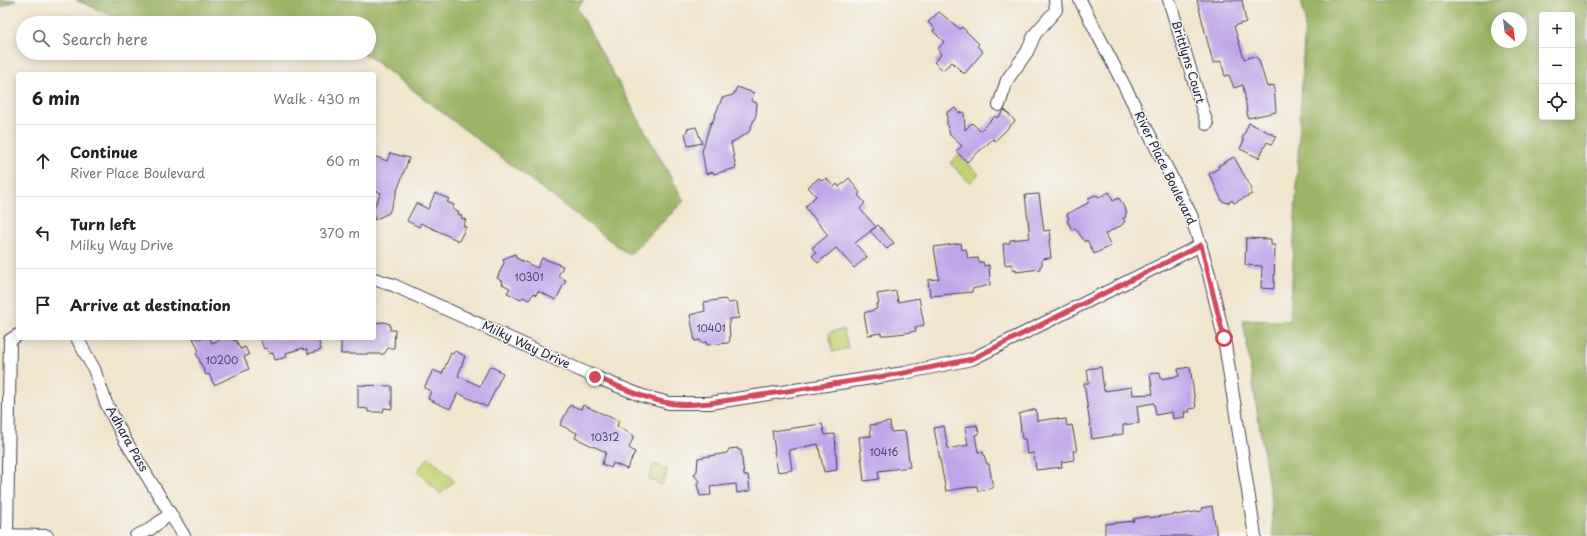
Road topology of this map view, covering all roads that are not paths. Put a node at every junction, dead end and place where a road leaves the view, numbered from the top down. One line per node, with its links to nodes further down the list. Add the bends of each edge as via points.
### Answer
1 (1055, 0): 4 (street, via 1056,10 1035,34 1027,52 1007,80)
2 (1080, 0): 6 (street, River Place Boulevard, via 1191,215)
3 (1169, 0): 5 (street, Brittlyns Court)
4 (999, 105)
5 (1207, 124)
6 (1201, 245): 7 (street, Milky Way Drive, via 972,359 904,373 710,403 669,403 643,396); 15 (street, River Place Boulevard, via 1224,338)
7 (376, 280)
8 (9, 337): 11 (street)
9 (78, 340): 10 (street, Adhara Pass, via 94,369 106,403 125,440)
10 (170, 514): 13 (street, via 149,530); 14 (street, Adhara Pass)
11 (3, 535): 12 (street)
12 (47, 536)
13 (136, 536)
14 (184, 536)
15 (1255, 536)

